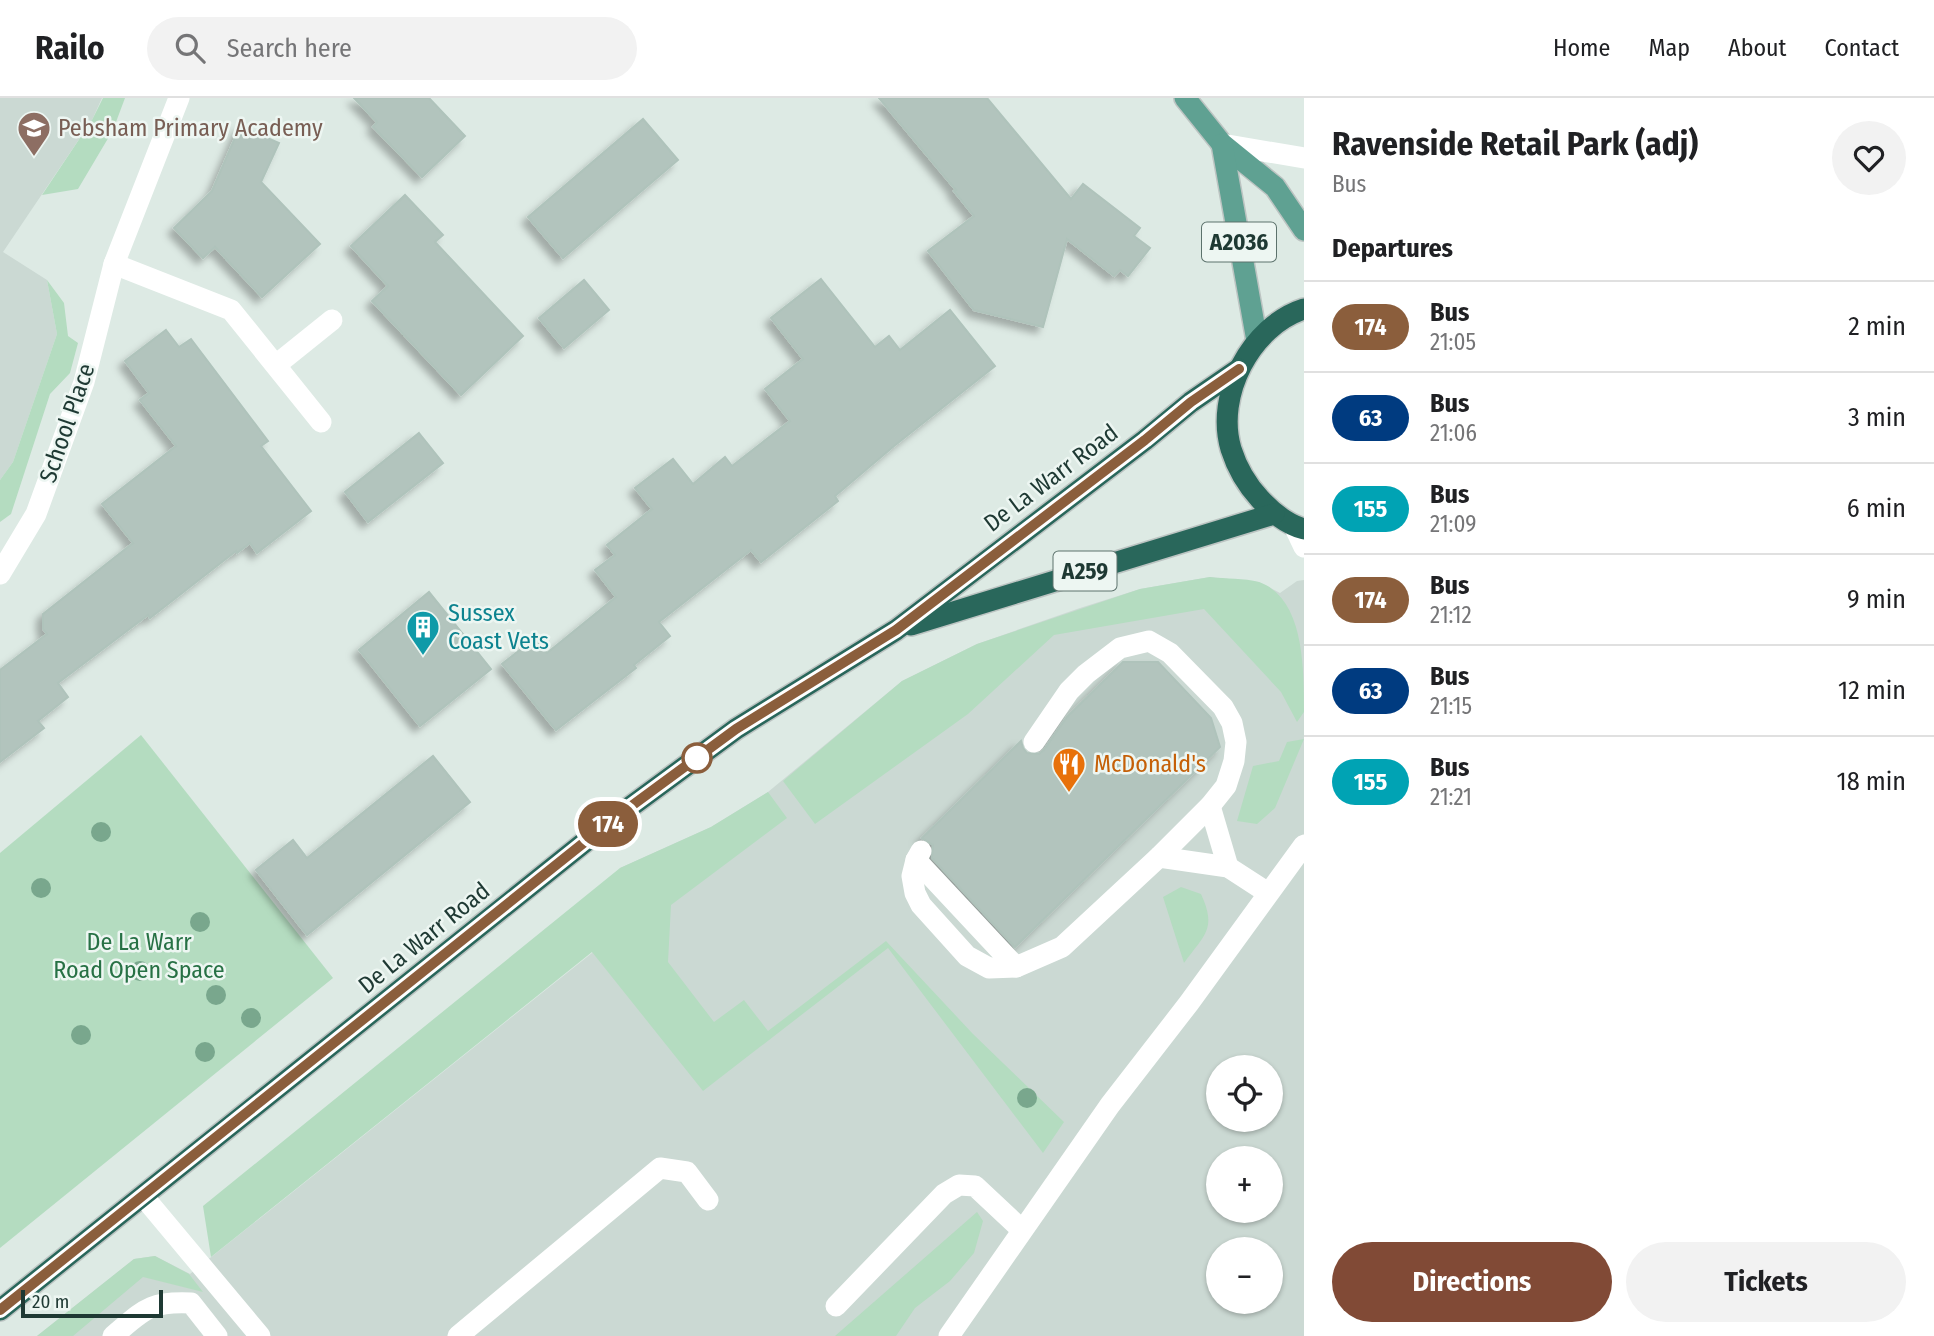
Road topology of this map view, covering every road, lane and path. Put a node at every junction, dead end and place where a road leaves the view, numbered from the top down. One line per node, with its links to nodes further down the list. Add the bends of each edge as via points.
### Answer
1 (179, 98): 6 (street, School Place)
2 (1185, 98): 3 (main road, A2036)
3 (1222, 144): 4 (street); 5 (main road, A2036, via 1275,187); 9 (main road, A2036)
4 (1304, 158)
5 (1304, 230)
6 (114, 264): 10 (street, via 231,310); 16 (street, School Place, via 84,382 36,514)
7 (1304, 309): 9 (highway, via 1276,323)
8 (332, 320): 10 (street)
9 (1257, 341): 11 (highway)
10 (276, 365): 12 (street)
11 (1239, 369): 13 (highway, via 1228,408 1230,447 1247,485); 17 (highway, De La Warr Road / A259)
12 (321, 422)
13 (1274, 514): 14 (highway); 17 (highway, De La Warr Road / A259)
14 (1299, 528): 15 (street)
15 (1304, 547)
16 (0, 574)
17 (896, 630): 25 (highway, De La Warr Road / A259, via 736,729 611,821)
18 (1034, 742): 19 (street, via 1086,674 1120,648 1149,641 1170,653 1223,707 1232,723 1234,761 1226,786)
19 (1210, 806): 22 (street); 23 (street)
20 (1304, 845): 24 (street)
21 (918, 855): 22 (street, via 912,876 921,905 967,956 989,968 1016,967 1062,947)
22 (1159, 858): 23 (street)
23 (1228, 867): 24 (street)
24 (1268, 893): 27 (street)
25 (143, 1196): 29 (highway, De La Warr Road / A259); 32 (street)
26 (708, 1200): 33 (street, via 687,1172 660,1168)
27 (1022, 1230): 28 (street, via 975,1186 959,1185 944,1194); 34 (street)
28 (836, 1306)
29 (0, 1310)
30 (113, 1336): 31 (street, via 144,1311 164,1302 191,1303)
31 (217, 1336)
32 (260, 1336)
33 (458, 1336)
34 (949, 1336)

